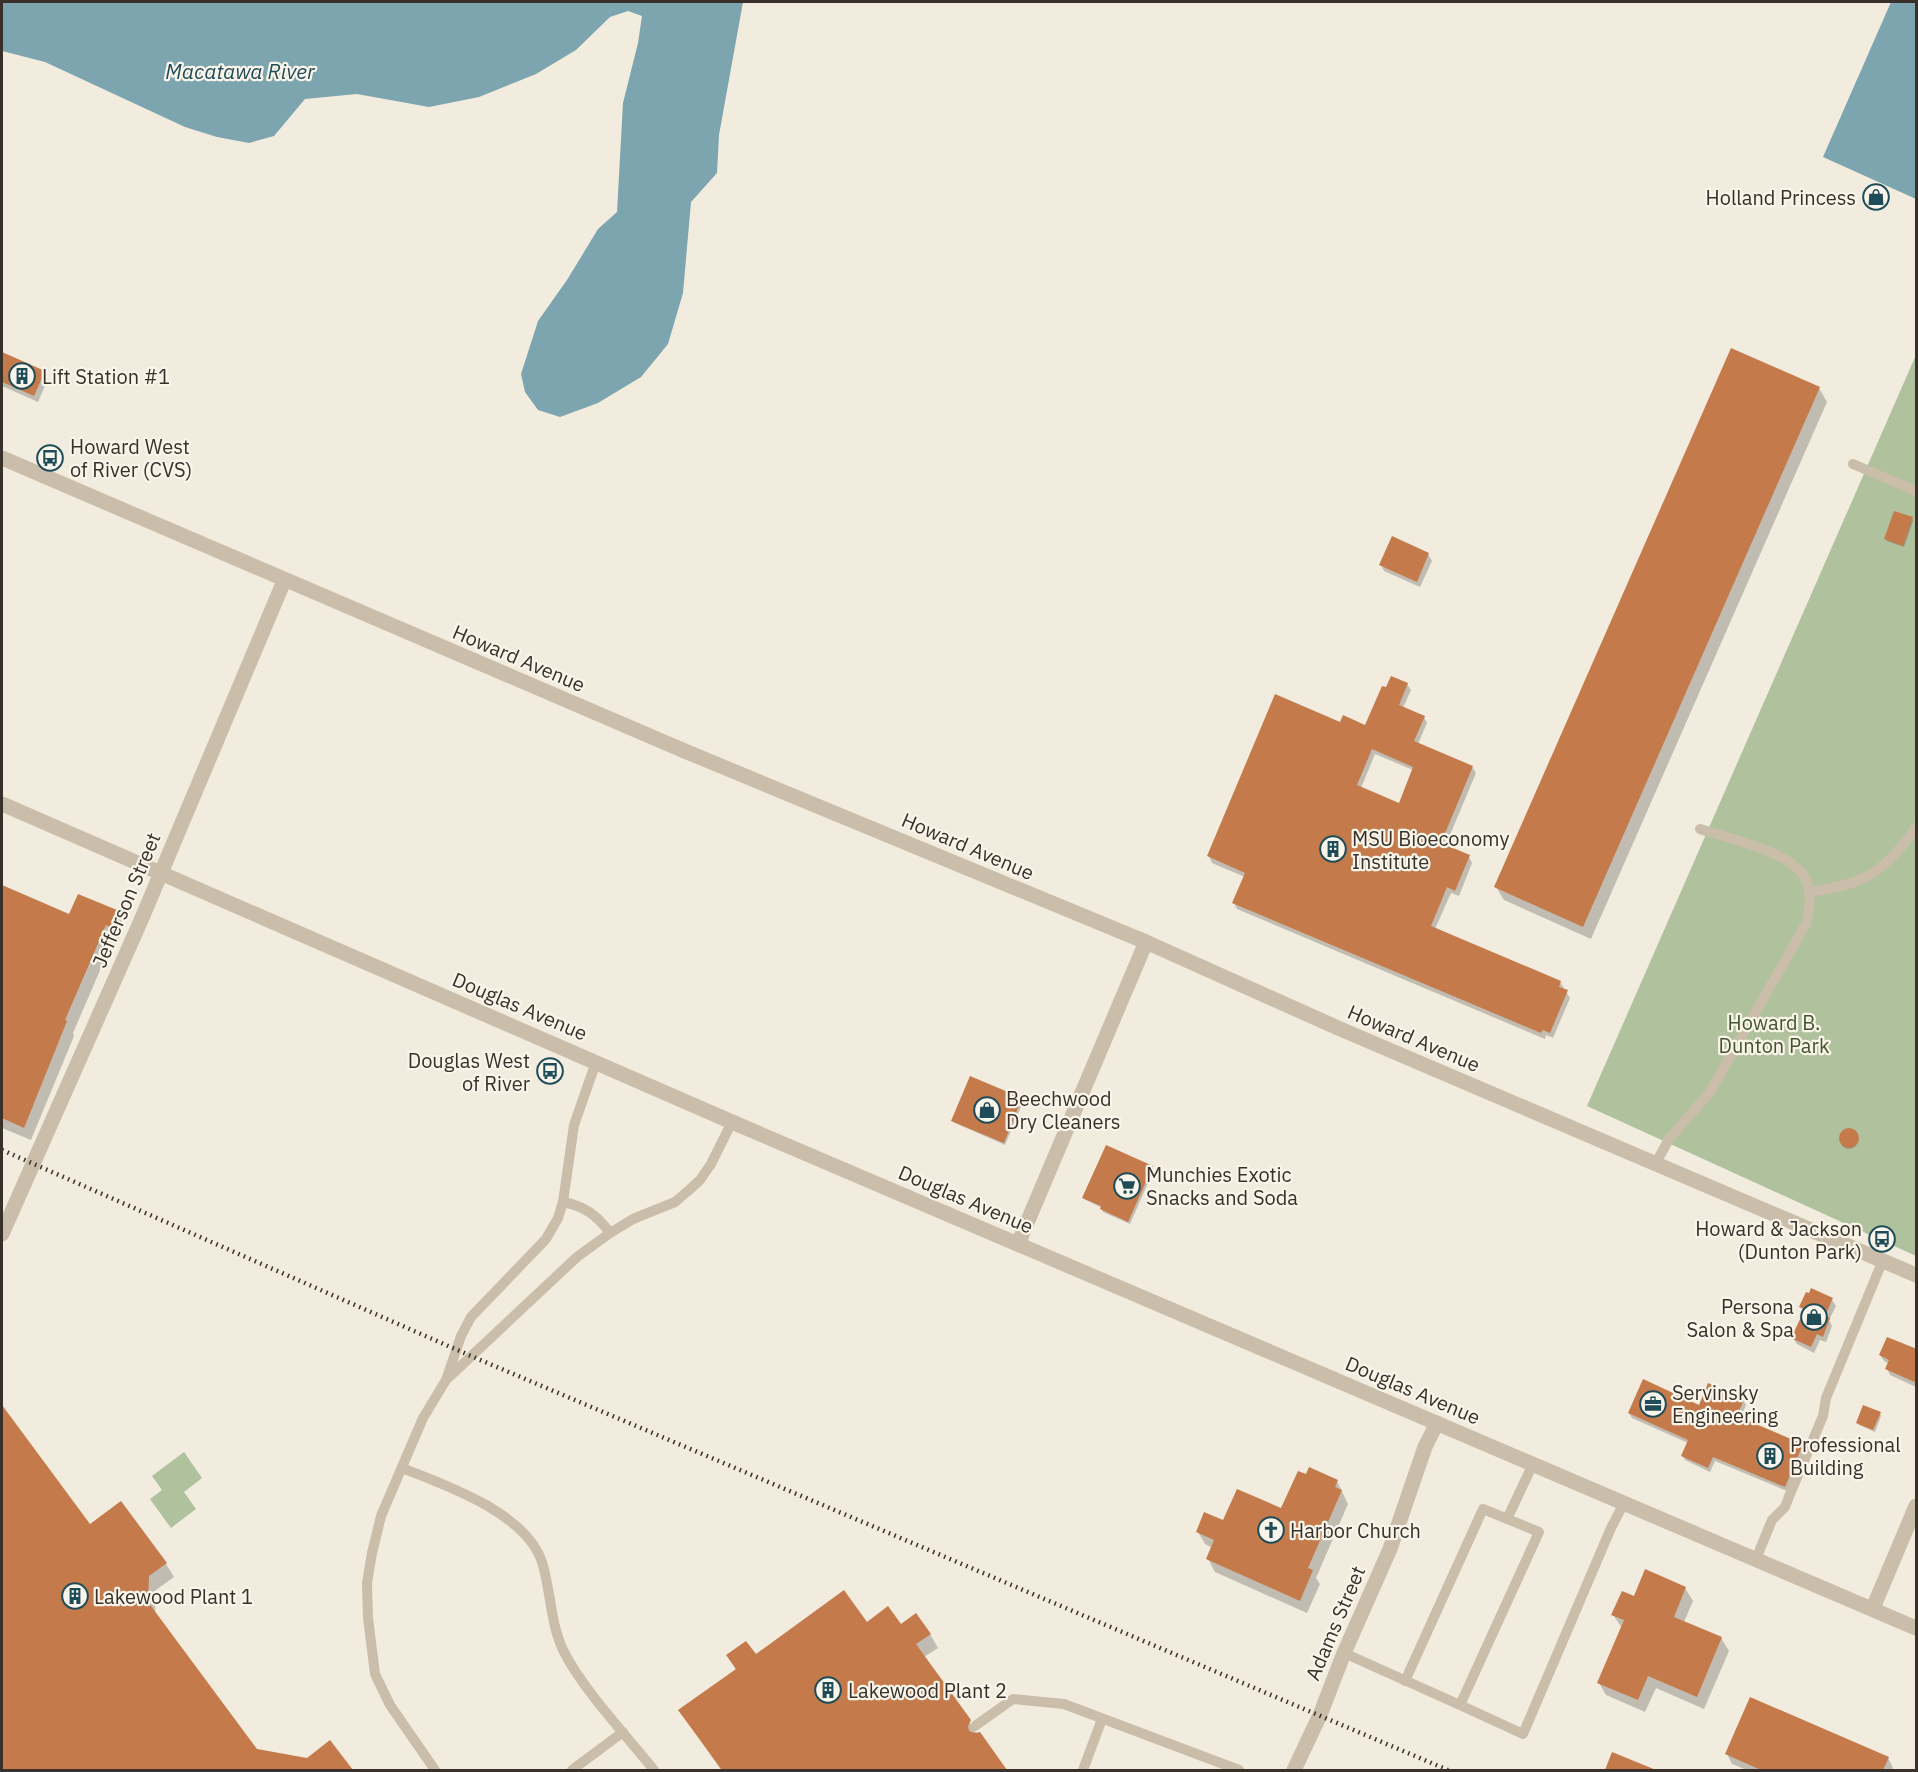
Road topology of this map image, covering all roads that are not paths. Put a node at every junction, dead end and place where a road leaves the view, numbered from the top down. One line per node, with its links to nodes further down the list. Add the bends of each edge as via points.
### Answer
1 (2, 458): 4 (street, Howard Avenue)
2 (1852, 464): 3 (lane)
3 (1917, 491)
4 (284, 581): 8 (street, Jefferson Street); 10 (street, Howard Avenue)
5 (2, 804): 8 (street, Douglas Avenue)
6 (1917, 827): 9 (lane, via 1874,872 1857,881)
7 (1700, 829): 9 (lane, via 1787,861 1807,880)
8 (160, 873): 11 (street, Douglas Avenue); 16 (street, Jefferson Street)
9 (1810, 892): 13 (lane, via 1806,924 1710,1092 1669,1139)
10 (1146, 942): 13 (street, Howard Avenue); 17 (street)
11 (596, 1062): 12 (street, Douglas Avenue); 14 (lane, via 574,1125)
12 (732, 1122): 15 (lane, via 711,1164 688,1191 675,1202); 17 (street, Douglas Avenue)
13 (1656, 1164): 18 (street, Howard Avenue)
14 (563, 1202): 15 (lane, via 587,1210); 20 (lane, via 546,1239 471,1317)
15 (610, 1233): 20 (lane, via 577,1257)
16 (2, 1234)
17 (1018, 1244): 21 (street, Douglas Avenue)
18 (1883, 1260): 19 (street, Howard Avenue); 27 (lane, via 1785,1507 1772,1520)
19 (1917, 1275)
20 (446, 1380): 23 (lane, via 423,1418)
21 (1437, 1423): 22 (street, Douglas Avenue); 30 (street, Adams Street, via 1390,1549)
22 (1533, 1464): 24 (street, Douglas Avenue); 26 (lane)
23 (402, 1468): 35 (lane, via 484,1505 519,1527 541,1560 557,1638 578,1674); 36 (lane, via 381,1516 367,1583 371,1658 390,1705)
24 (1624, 1503): 27 (street, Douglas Avenue); 32 (lane, via 1523,1734)
25 (1917, 1506): 28 (street)
26 (1507, 1519): 31 (lane, via 1482,1509); 32 (lane, via 1539,1532)
27 (1756, 1559): 28 (street, Douglas Avenue)
28 (1873, 1608): 29 (street, Douglas Avenue)
29 (1917, 1628)
30 (1344, 1653): 31 (lane); 41 (street, Adams Street)
31 (1405, 1681): 32 (lane)
32 (1460, 1705)
33 (1102, 1719): 34 (lane, via 1064,1704 1013,1699); 39 (lane); 40 (lane)
34 (975, 1726)
35 (623, 1732): 37 (lane); 38 (lane)
36 (435, 1770)
37 (572, 1770)
38 (654, 1770)
39 (1083, 1770)
40 (1239, 1770)
41 (1294, 1770)

